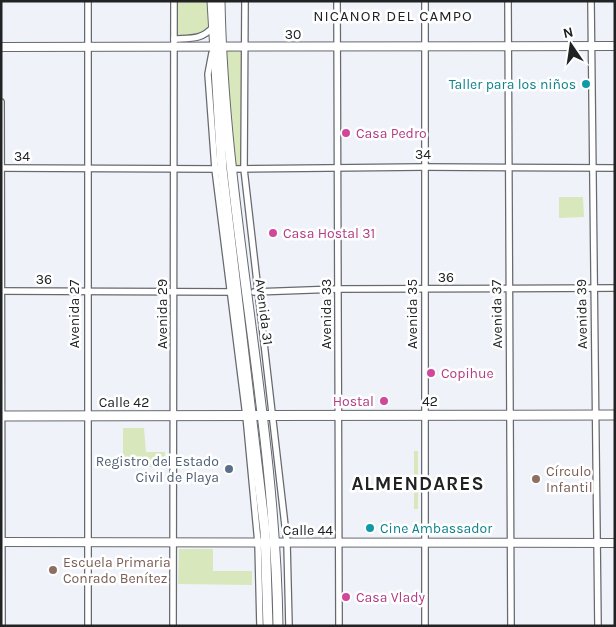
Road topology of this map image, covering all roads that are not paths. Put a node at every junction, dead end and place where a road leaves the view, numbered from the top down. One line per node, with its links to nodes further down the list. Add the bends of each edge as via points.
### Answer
1 (88, 1): 19 (street, Avenida 27)
2 (174, 1): 11 (street, Avenida 29)
3 (212, 1): 10 (main road, Avenida 31)
4 (220, 1): 12 (main road, Avenida 31)
5 (245, 1): 20 (street, Avenida 31)
6 (338, 1): 13 (street, Avenida 33)
7 (425, 1): 14 (street, Avenida 35)
8 (508, 1): 15 (street, Avenida 37)
9 (591, 1): 16 (street, Avenida 39)
10 (213, 26): 11 (street, via 206,35); 12 (main road, Avenida 31)
11 (174, 43): 12 (street, 30); 19 (street, 30); 30 (street, Avenida 29)
12 (217, 46): 20 (street, 30); 31 (main road, Avenida 31); 32 (main road, Avenida 31)
13 (337, 46): 14 (street, 30); 20 (street, 30); 27 (street, Avenida 33)
14 (425, 46): 15 (street, 30); 22 (street, Avenida 35)
15 (508, 46): 16 (street, 30); 23 (street, Avenida 37)
16 (592, 46): 17 (street, 30); 28 (street, Avenida 39)
17 (615, 46)
18 (1, 47): 19 (street, 30)
19 (88, 47): 25 (street, Avenida 27)
20 (246, 47): 26 (street, Avenida 31)
21 (1, 102): 24 (street)
22 (424, 167): 23 (street, 34); 27 (street, 34); 36 (street, Avenida 35)
23 (509, 167): 28 (street, 34); 37 (street, Avenida 37)
24 (2, 168): 25 (street, 34); 38 (street)
25 (87, 168): 30 (street, 34); 39 (street, Avenida 27)
26 (244, 168): 27 (street, 34); 32 (street, 34); 42 (street, Avenida 31)
27 (337, 168): 35 (street, Avenida 33)
28 (592, 168): 29 (street, 34); 33 (street, Avenida 39)
29 (615, 168)
30 (173, 169): 31 (street, 34); 40 (street, Avenida 29)
31 (219, 169): 41 (main road, Avenida 31)
32 (232, 169): 42 (main road, Avenida 31)
33 (594, 288): 34 (street, 36); 37 (street, 36); 45 (street, Avenida 39)
34 (615, 288)
35 (338, 289): 36 (street, 36); 42 (street, 36); 52 (street, Avenida 33)
36 (424, 289): 37 (street, 36); 43 (street, Avenida 35)
37 (510, 289): 44 (street, Avenida 37)
38 (1, 291): 39 (street, 36); 47 (street)
39 (86, 292): 40 (street, 36); 48 (street, Avenida 27)
40 (174, 292): 41 (street, 36); 49 (street, Avenida 29)
41 (234, 292): 50 (main road, Avenida 31)
42 (252, 292): 51 (main road, Avenida 31)
43 (424, 415): 44 (main road, 42); 52 (main road, 42); 60 (street, Avenida 35)
44 (511, 415): 45 (main road, 42); 61 (street, Avenida 37)
45 (597, 415): 46 (main road, 42); 62 (street, Avenida 39)
46 (615, 415)
47 (2, 416): 48 (main road, Calle 42); 54 (street)
48 (88, 416): 49 (main road, Calle 42); 53 (street, Avenida 27)
49 (175, 416): 50 (main road, Calle 42); 55 (street, Avenida 29)
50 (249, 416): 51 (main road, 42); 56 (main road, Avenida 31)
51 (268, 416): 52 (main road, 42); 57 (main road, Avenida 31); 58 (street, Avenida 31)
52 (339, 416): 59 (street, Avenida 33)
53 (87, 541): 54 (street, Calle 44); 55 (street, Calle 44); 65 (street, Avenida 27)
54 (2, 542): 64 (street)
55 (174, 542): 56 (street, Calle 44); 66 (street, Avenida 29)
56 (262, 543): 57 (street, Calle 44); 67 (street, Avenida 31); 68 (main road, Avenida 31)
57 (276, 543): 58 (street, Calle 44); 69 (main road, Avenida 31)
58 (287, 543): 59 (street, Calle 44); 70 (street, Avenida 31)
59 (340, 543): 60 (street, Calle 44); 71 (street, Avenida 33)
60 (426, 543): 61 (street, Calle 44); 72 (street, Avenida 35)
61 (510, 543): 62 (street, Calle 44); 73 (street, Avenida 37)
62 (596, 544): 63 (street, Calle 44); 74 (street, Avenida 39)
63 (615, 544)
64 (2, 626)
65 (88, 626)
66 (173, 626)
67 (260, 626)
68 (268, 626)
69 (278, 626)
70 (289, 626)
71 (340, 626)
72 (426, 626)
73 (511, 626)
74 (598, 626)

